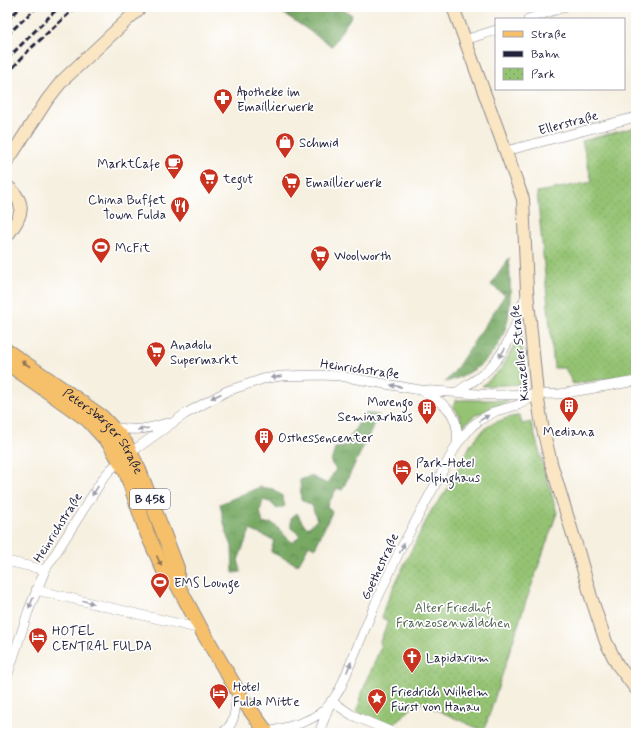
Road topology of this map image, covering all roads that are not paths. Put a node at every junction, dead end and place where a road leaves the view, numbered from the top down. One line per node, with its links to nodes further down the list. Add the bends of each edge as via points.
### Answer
1 (141, 7): 9 (main road, via 62,81)
2 (453, 7): 6 (main road, Künzeller Straße)
3 (564, 7): 4 (street)
4 (531, 18)
5 (495, 30): 6 (street)
6 (465, 40): 8 (main road, Künzeller Straße)
7 (636, 118): 8 (street, Ellerstraße)
8 (506, 151): 12 (main road, Künzeller Straße, via 523,199)
9 (7, 162)
10 (7, 186): 11 (main road, via 19,199 21,211 19,219)
11 (7, 236)
12 (527, 291): 17 (street, one-way to 17, via 511,337 499,358 484,373); 18 (main road, Künzeller Straße)
13 (7, 351): 20 (main road, Petersberger Straße / B 458, one-way to 13, via 102,417)
14 (7, 363): 22 (main road, Petersberger Straße / B 458, via 88,420)
15 (636, 381): 18 (street, Heinrichstraße, via 560,394)
16 (420, 390): 17 (street, Heinrichstraße); 19 (street, Heinrichstraße, one-way to 19, via 321,374 281,376 227,391); 21 (street, via 451,411 458,435)
17 (456, 393): 18 (street, Heinrichstraße)
18 (537, 394): 21 (street, Goethestraße, one-way to 18, via 480,420 496,411 518,405); 28 (main road, Künzeller Straße, via 554,474 603,634 614,660)
19 (174, 421): 20 (street, Heinrichstraße, one-way to 20, via 137,430); 22 (street, Heinrichstraße)
20 (112, 427): 22 (main road, Petersberger Straße / B 458, via 126,444)
21 (457, 444): 30 (street, Goethestraße, one-way to 21, via 340,689 399,552)
22 (126, 458): 24 (street, Heinrichstraße, one-way to 24, via 104,477); 26 (main road, Petersberger Straße / B 458, via 139,470 177,568 177,584)
23 (7, 561): 24 (street)
24 (45, 570): 25 (street, Heinrichstraße)
25 (36, 590): 26 (street, one-way to 26); 27 (street, Heinrichstraße, one-way to 27)
26 (201, 629): 29 (main road, Petersberger Straße / B 458)
27 (7, 676)
28 (636, 689)
29 (237, 690): 31 (street, via 232,722); 32 (main road, Petersberger Straße / B 458)
30 (332, 702): 32 (street, Goethestraße, via 319,714); 33 (street, Goethestraße); 34 (street, via 352,715)
31 (222, 733)
32 (267, 733)
33 (319, 733)
34 (394, 733)

